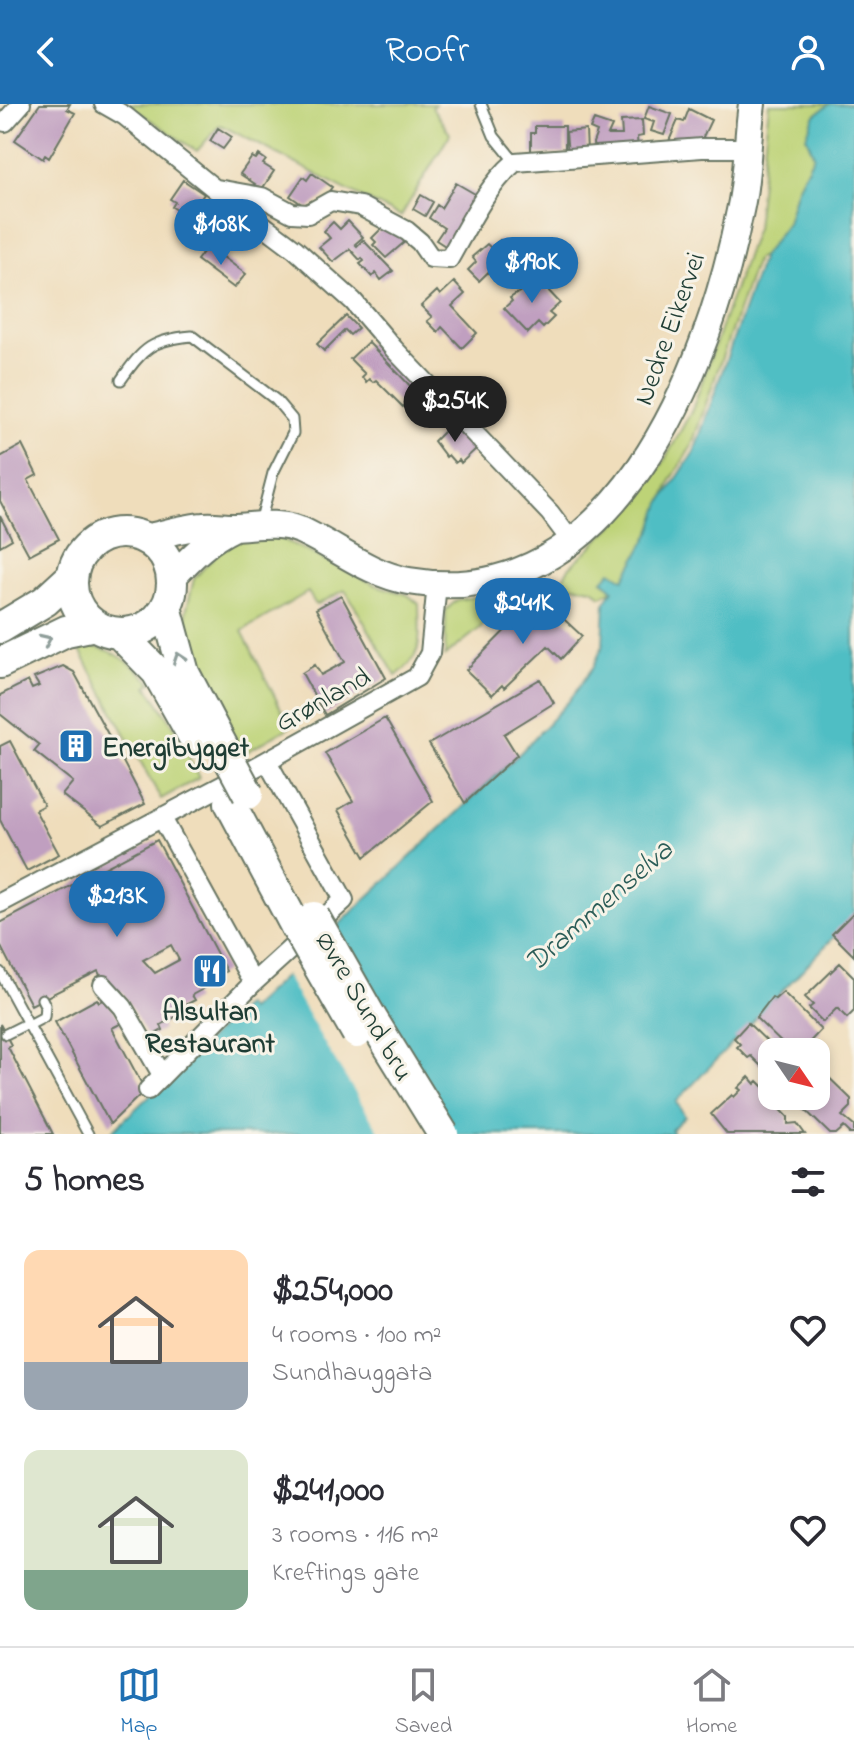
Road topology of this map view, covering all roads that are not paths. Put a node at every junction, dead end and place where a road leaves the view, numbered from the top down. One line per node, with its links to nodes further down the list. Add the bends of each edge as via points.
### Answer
1 (21, 104): 5 (street)
2 (104, 104): 8 (street)
3 (481, 104): 7 (lane, via 494,136)
4 (752, 104): 6 (main road, Nedre Eikervei)
5 (5, 122)
6 (748, 148): 7 (street); 12 (main road, Nedre Eikervei, via 729,259 687,381 650,454 615,499)
7 (515, 162): 8 (street, via 489,193 449,259 441,260 431,258 407,231 360,206 331,201 308,214 292,213 262,197)
8 (215, 189): 12 (street, via 353,301)
9 (121, 380): 10 (lane, via 137,356 162,339 192,336 276,400 292,419 293,433)
10 (247, 525): 11 (main road, Nedre Eikervei, via 204,526); 14 (main road, Nedre Eikervei, via 299,530 392,577); 15 (main road, via 218,534 203,547)
11 (145, 538): 13 (main road, via 113,533 97,539 84,549); 15 (main road, via 169,564)
12 (571, 541): 14 (main road, Nedre Eikervei, via 499,579)
13 (70, 578): 16 (main road, via 45,601); 17 (main road, via 83,615)
14 (437, 584): 20 (street, Grønland, via 430,653 417,677)
15 (169, 593): 17 (main road, via 152,622 139,630); 19 (main road, one-way to 15, via 184,673)
16 (0, 628)
17 (107, 629): 18 (main road, one-way to 17, via 66,631); 19 (main road, via 157,672)
18 (0, 663)
19 (217, 758): 23 (main road, bridge)
20 (267, 761): 21 (street, Grønland); 25 (street, via 344,900)
21 (162, 818): 22 (street, Grønland); 25 (street)
22 (0, 903)
23 (305, 922): 33 (main road, Øvre Sund bru, bridge, via 378,1070); 34 (main road, Øvre Sund bru, bridge)
24 (0, 972): 28 (lane)
25 (253, 983): 30 (street)
26 (103, 985): 30 (street, via 123,1007)
27 (42, 999): 28 (lane, via 44,1017)
28 (29, 1024): 29 (lane); 32 (lane)
29 (6, 1034)
30 (161, 1073): 31 (street)
31 (148, 1090)
32 (88, 1134)
33 (419, 1134)
34 (443, 1134)

